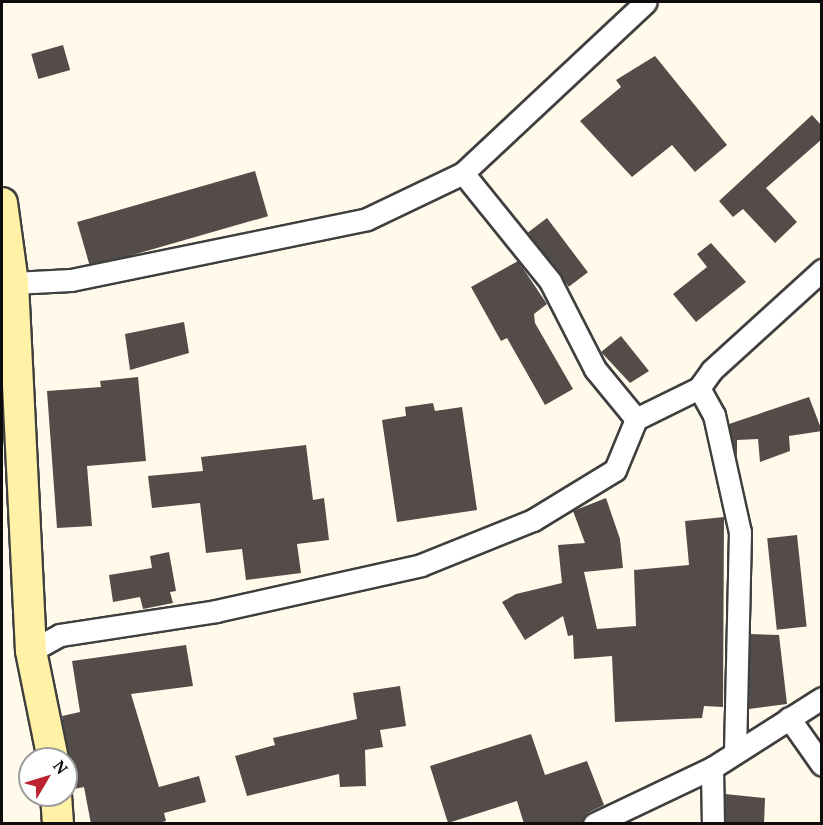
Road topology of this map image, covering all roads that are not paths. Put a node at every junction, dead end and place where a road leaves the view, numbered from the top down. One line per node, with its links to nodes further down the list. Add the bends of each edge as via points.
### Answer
1 (646, 2): 2 (street)
2 (463, 173): 5 (street, via 367,219 71,280); 7 (street, via 550,282 595,369)
3 (2, 203): 5 (street)
4 (822, 270): 6 (street, via 712,370)
5 (13, 283): 8 (street)
6 (699, 388): 7 (street); 12 (street, via 714,415 740,532)
7 (636, 419): 8 (street, via 615,470 532,520 421,565 216,611 60,635)
8 (31, 651): 11 (street)
9 (822, 698): 10 (street)
10 (789, 718): 12 (street); 13 (street)
11 (51, 747)
12 (735, 753): 14 (street)
13 (822, 765)
14 (712, 768): 17 (street); 18 (street)
15 (57, 807): 16 (street)
16 (58, 824)
17 (594, 824)
18 (713, 824)

